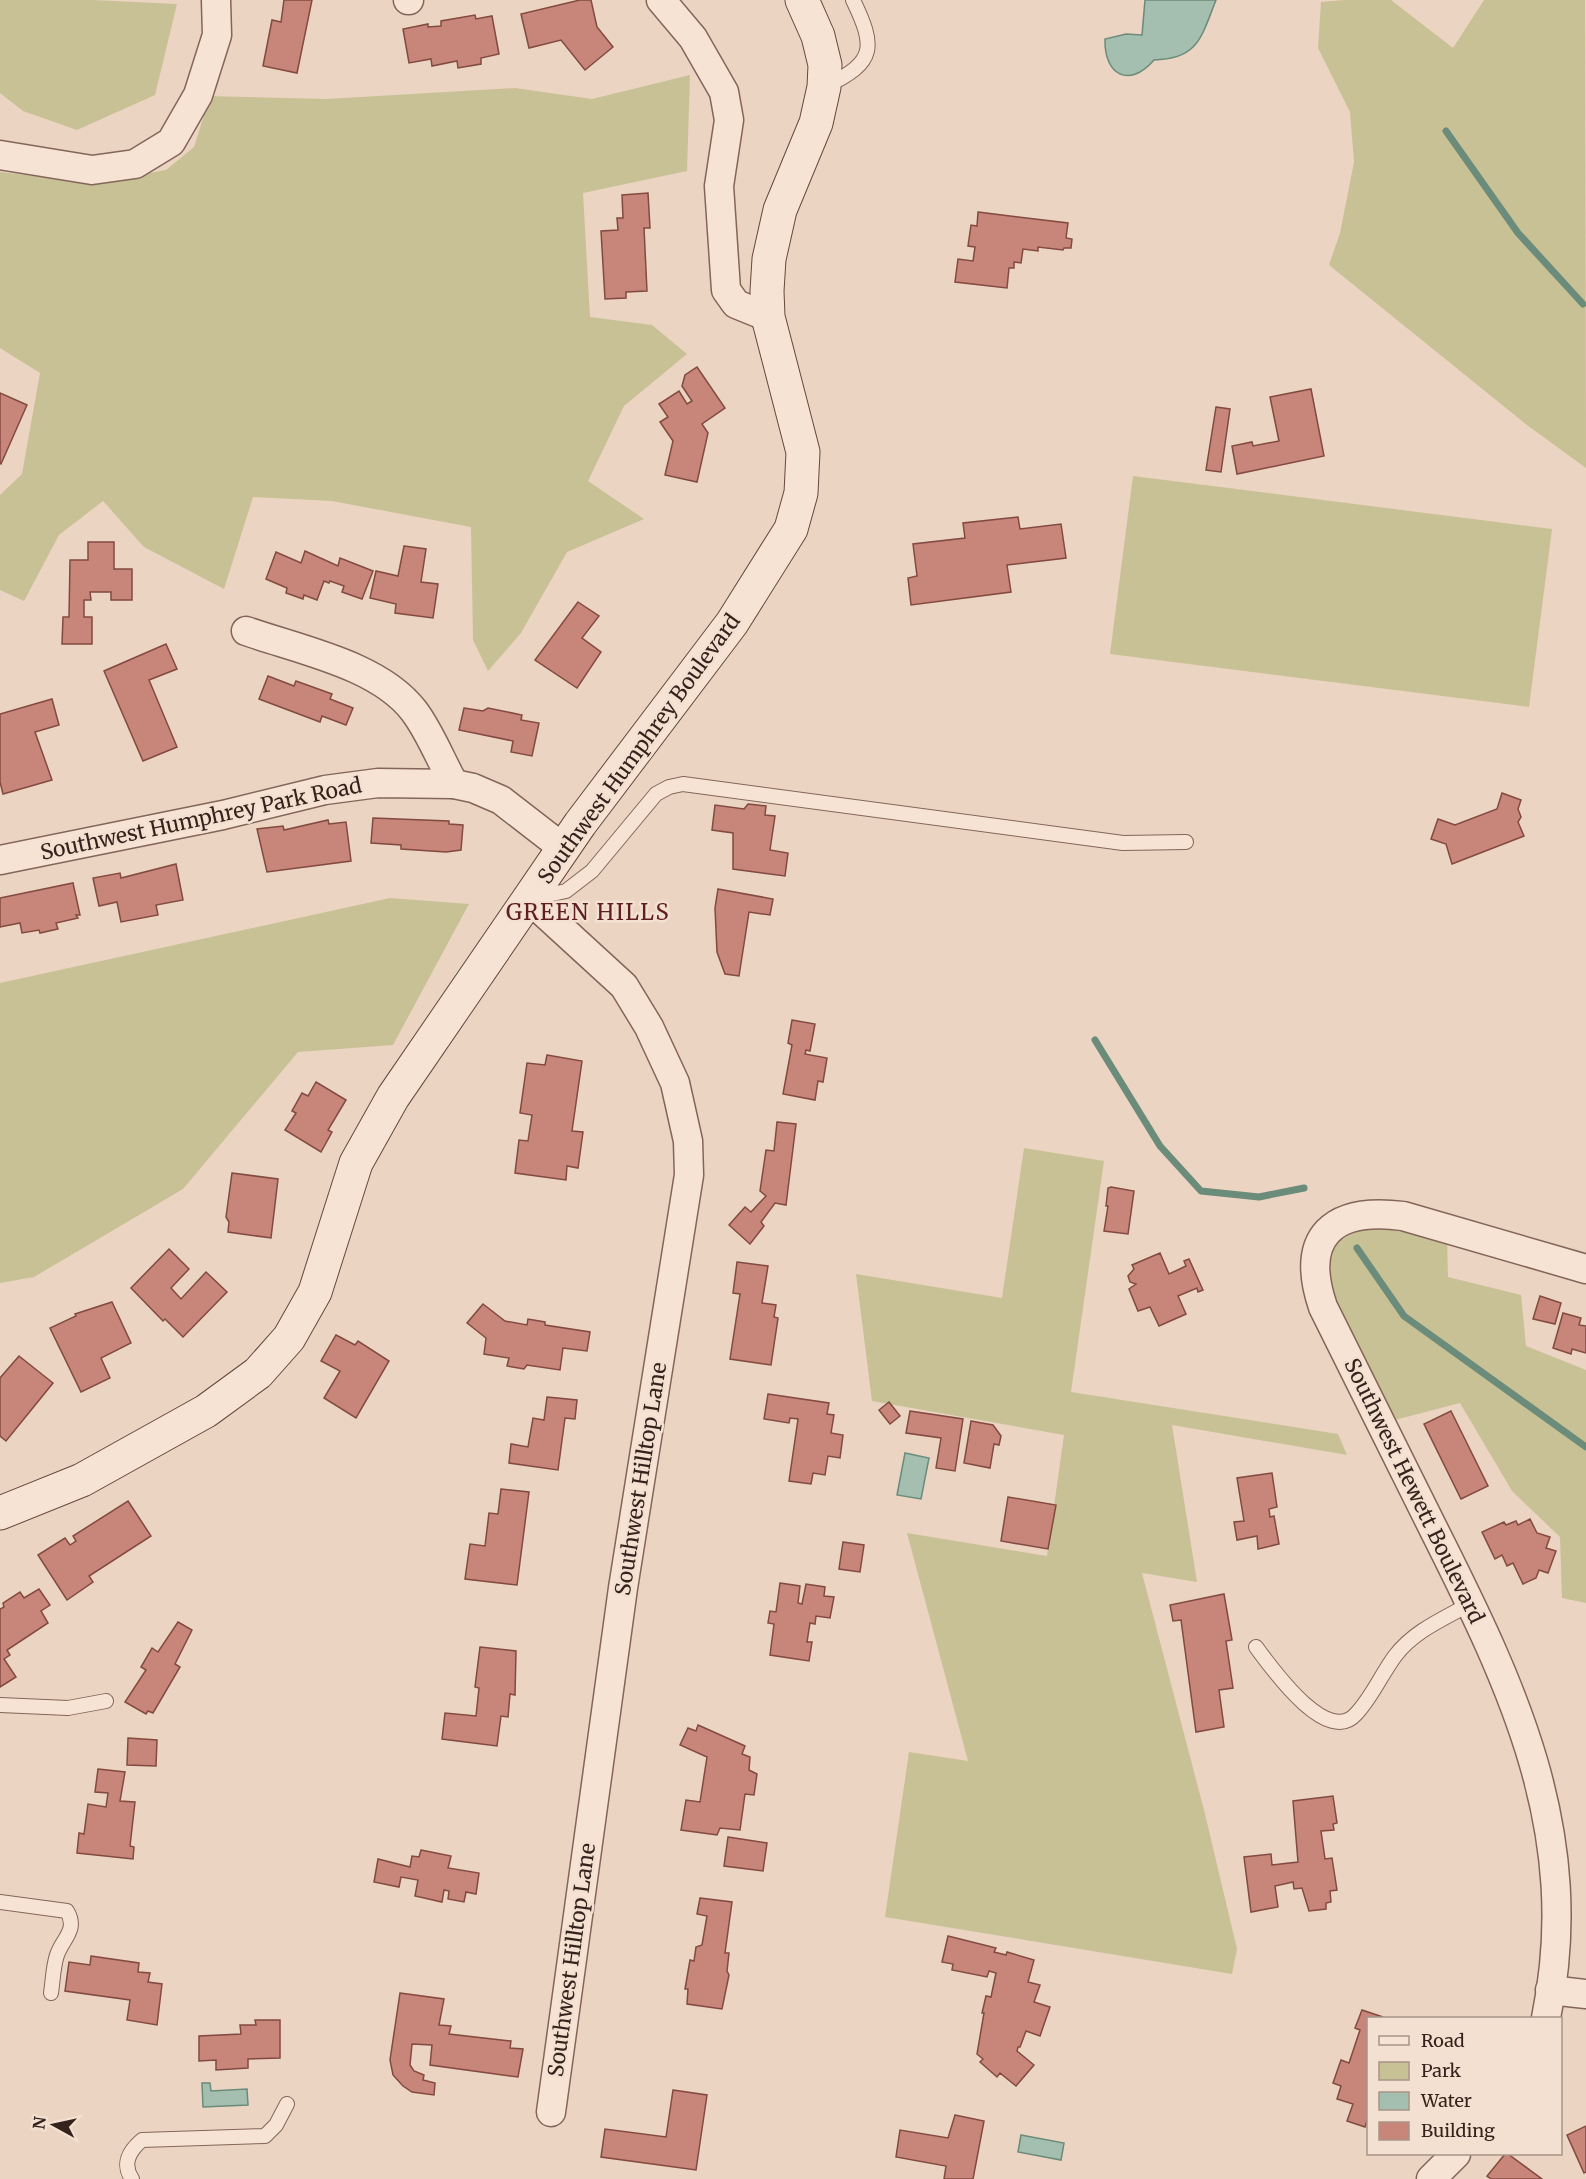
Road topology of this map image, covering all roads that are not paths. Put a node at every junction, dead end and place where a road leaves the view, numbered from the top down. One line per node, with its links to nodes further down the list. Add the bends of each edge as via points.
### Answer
1 (216, 0): 6 (street, via 217,35 198,95 171,142 135,164 92,170)
2 (661, 0): 7 (street, via 693,38 724,92 729,120 719,186 726,290 736,304)
3 (802, 0): 5 (main road, Southwest Humphrey Boulevard, via 820,45 825,65)
4 (853, 0): 5 (lane, via 868,35 868,52 858,66)
5 (824, 87): 7 (main road, Southwest Humphrey Boulevard, via 816,123 780,210 769,259)
6 (0, 155)
7 (768, 317): 11 (main road, Southwest Humphrey Boulevard, via 803,452 801,493 791,529 732,622)
8 (246, 631): 9 (street, via 371,674 396,690 415,712)
9 (454, 784): 11 (street, Southwest Humphrey Park Road, via 501,800); 12 (street, Southwest Humphrey Park Road, via 378,783 325,790)
10 (1186, 842): 13 (lane, via 1123,843 683,784 656,794 592,871 566,891)
11 (563, 848): 13 (main road, Southwest Humphrey Boulevard)
12 (0, 860)
13 (529, 899): 15 (main road, Southwest Humphrey Boulevard, via 370,1134 346,1189 315,1292 301,1319 272,1358 236,1391 186,1423 82,1480); 26 (street, Southwest Hilltop Lane, via 624,986 649,1027 675,1083 688,1141 689,1174 623,1588)
14 (1586, 1269): 16 (street, Southwest Hewett Boulevard, via 1404,1215 1383,1213 1347,1218 1317,1247 1314,1277 1323,1307)
15 (0, 1513)
16 (1470, 1604): 17 (lane, via 1414,1637 1395,1656 1355,1717 1342,1721 1329,1721 1316,1714 1284,1684); 21 (street, Southwest Hewett Boulevard, via 1509,1688 1549,1823 1558,1904)
17 (1256, 1647)
18 (106, 1701): 19 (lane, via 68,1708)
19 (0, 1705)
20 (0, 1902): 22 (lane, via 67,1911 72,1926 56,1957)
21 (1550, 1990): 23 (street); 24 (street, Southwest Hewett Boulevard)
22 (51, 1993)
23 (1586, 1994)
24 (1546, 2017)
25 (287, 2104): 28 (lane, via 265,2136 142,2140 129,2154 127,2163)
26 (551, 2112)
27 (1455, 2155): 29 (street)
28 (132, 2179)
29 (1431, 2179)

